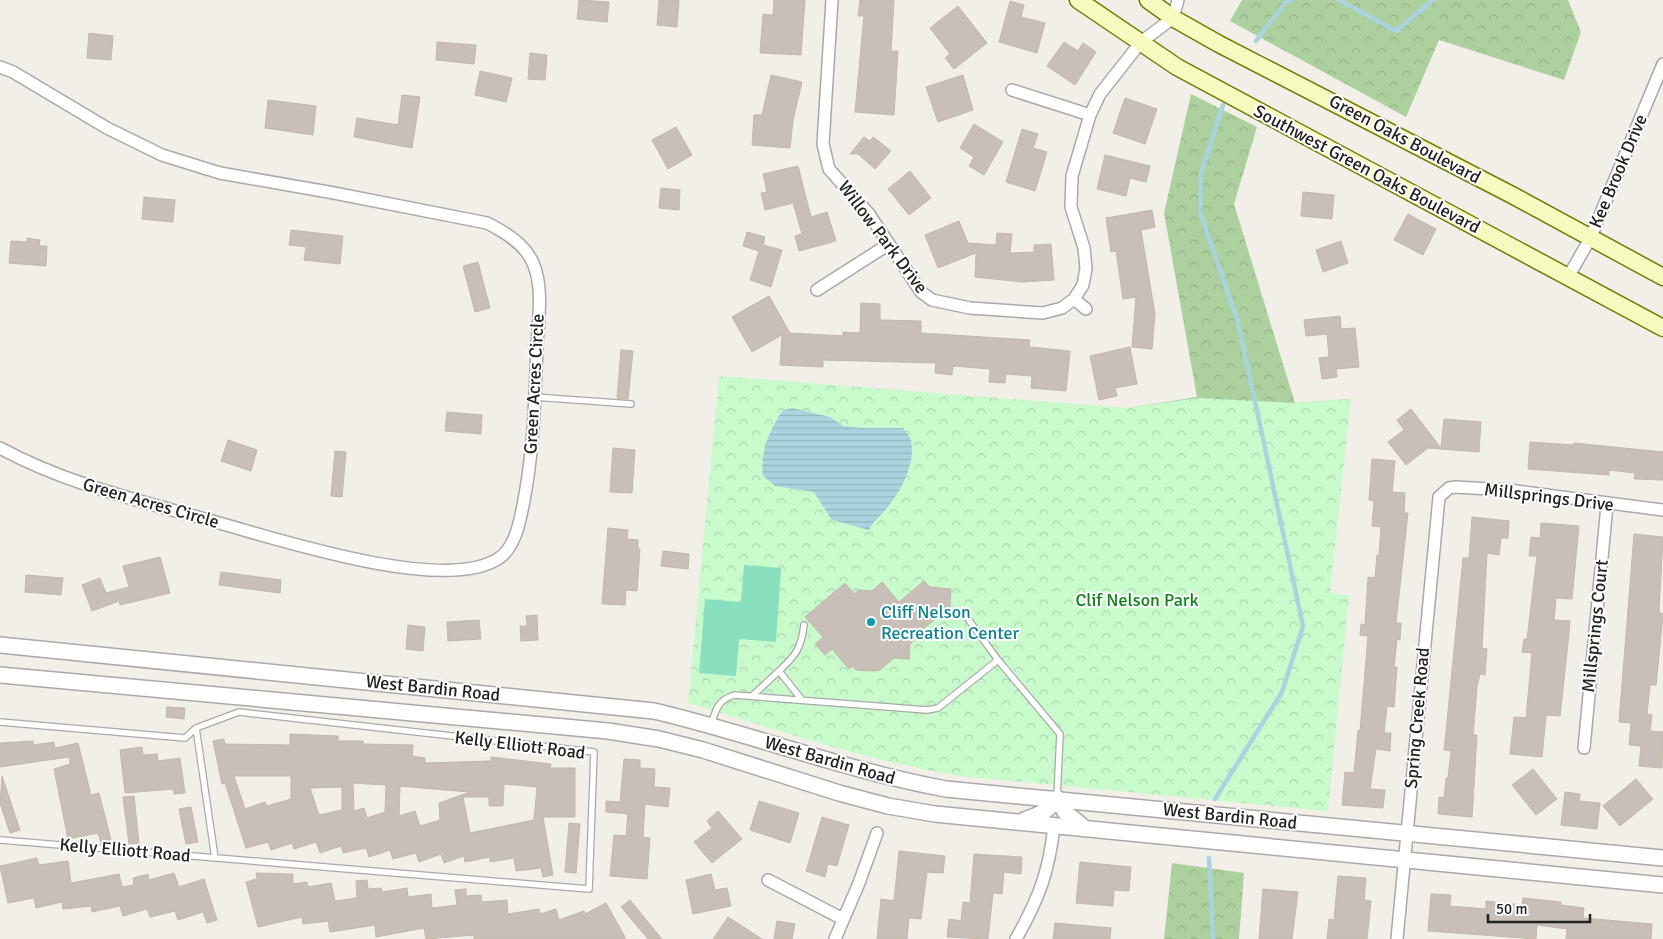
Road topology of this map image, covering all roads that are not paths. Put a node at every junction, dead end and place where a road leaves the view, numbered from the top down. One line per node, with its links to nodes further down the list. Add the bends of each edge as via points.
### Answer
1 (832, 0): 12 (street, Willow Park Drive, via 822,144 829,169 869,214)
2 (1078, 0): 6 (main road, Southwest Green Oaks Boulevard)
3 (1148, 0): 5 (main road, Green Oaks Boulevard)
4 (1178, 0): 5 (street)
5 (1173, 18): 6 (street); 11 (main road, Green Oaks Boulevard)
6 (1141, 42): 10 (street, via 1100,94); 13 (main road, Southwest Green Oaks Boulevard, via 1177,67)
7 (1663, 64): 11 (street, Kee Brook Drive)
8 (0, 67): 19 (street, Green Acres Circle, via 162,156 220,173 469,218 505,232 521,245 533,262 538,282)
9 (1012, 90): 10 (street)
10 (1090, 115): 16 (street, via 1072,176 1071,207 1084,248 1086,268 1083,285)
11 (1590, 239): 13 (street, Kee Brook Drive); 14 (main road, Green Oaks Boulevard)
12 (889, 244): 15 (street); 16 (street, Willow Park Drive, via 921,292 932,300 970,308 1043,313 1062,308)
13 (1568, 277): 18 (main road, Southwest Green Oaks Boulevard)
14 (1663, 277)
15 (817, 290)
16 (1074, 299): 17 (street)
17 (1086, 309)
18 (1663, 328)
19 (535, 397): 20 (lane); 21 (street, Green Acres Circle, via 534,443 521,516 514,536 503,556 470,568 429,569 342,557 84,485)
20 (631, 404)
21 (0, 448)
22 (1438, 497): 23 (street, Millsprings Drive, via 1455,487 1509,490); 43 (street, Spring Creek Road)
23 (1607, 505): 24 (street, Millsprings Drive); 36 (street, Millsprings Court)
24 (1663, 510)
25 (963, 612): 28 (lane)
26 (804, 626): 29 (lane, via 795,656)
27 (0, 645): 34 (street, West Bardin Road, via 584,702 654,711)
28 (998, 660): 32 (lane, via 938,708 927,710); 38 (lane, via 1060,734)
29 (779, 670): 31 (lane); 32 (lane)
30 (0, 674): 37 (street, West Bardin Road, via 608,731)
31 (752, 696): 32 (lane); 34 (lane, via 724,698 717,706)
32 (802, 700)
33 (0, 722): 35 (lane, Kelly Elliott Road, via 185,738)
34 (711, 725): 37 (street); 38 (street, West Bardin Road, via 893,779 946,789)
35 (196, 728): 45 (lane); 45 (lane, Kelly Elliott Road, via 238,712 594,752 589,889)
36 (1584, 748)
37 (704, 750): 39 (street, West Bardin Road, via 888,806)
38 (1057, 798): 39 (street, via 1041,815); 41 (street, via 1065,812); 43 (street, West Bardin Road)
39 (1018, 822): 40 (street, West Bardin Road)
40 (1054, 826): 41 (street, West Bardin Road); 52 (street, via 1044,883)
41 (1085, 828): 47 (street, West Bardin Road)
42 (877, 833): 50 (street)
43 (1406, 834): 46 (street, West Bardin Road); 47 (street, Spring Creek Road)
44 (0, 840): 45 (lane, Kelly Elliott Road)
45 (215, 858)
46 (1663, 858)
47 (1404, 860): 49 (street, West Bardin Road); 53 (street, Spring Creek Road)
48 (768, 880): 50 (street)
49 (1663, 885)
50 (843, 919): 51 (street)
51 (835, 939)
52 (1016, 939)
53 (1397, 939)

